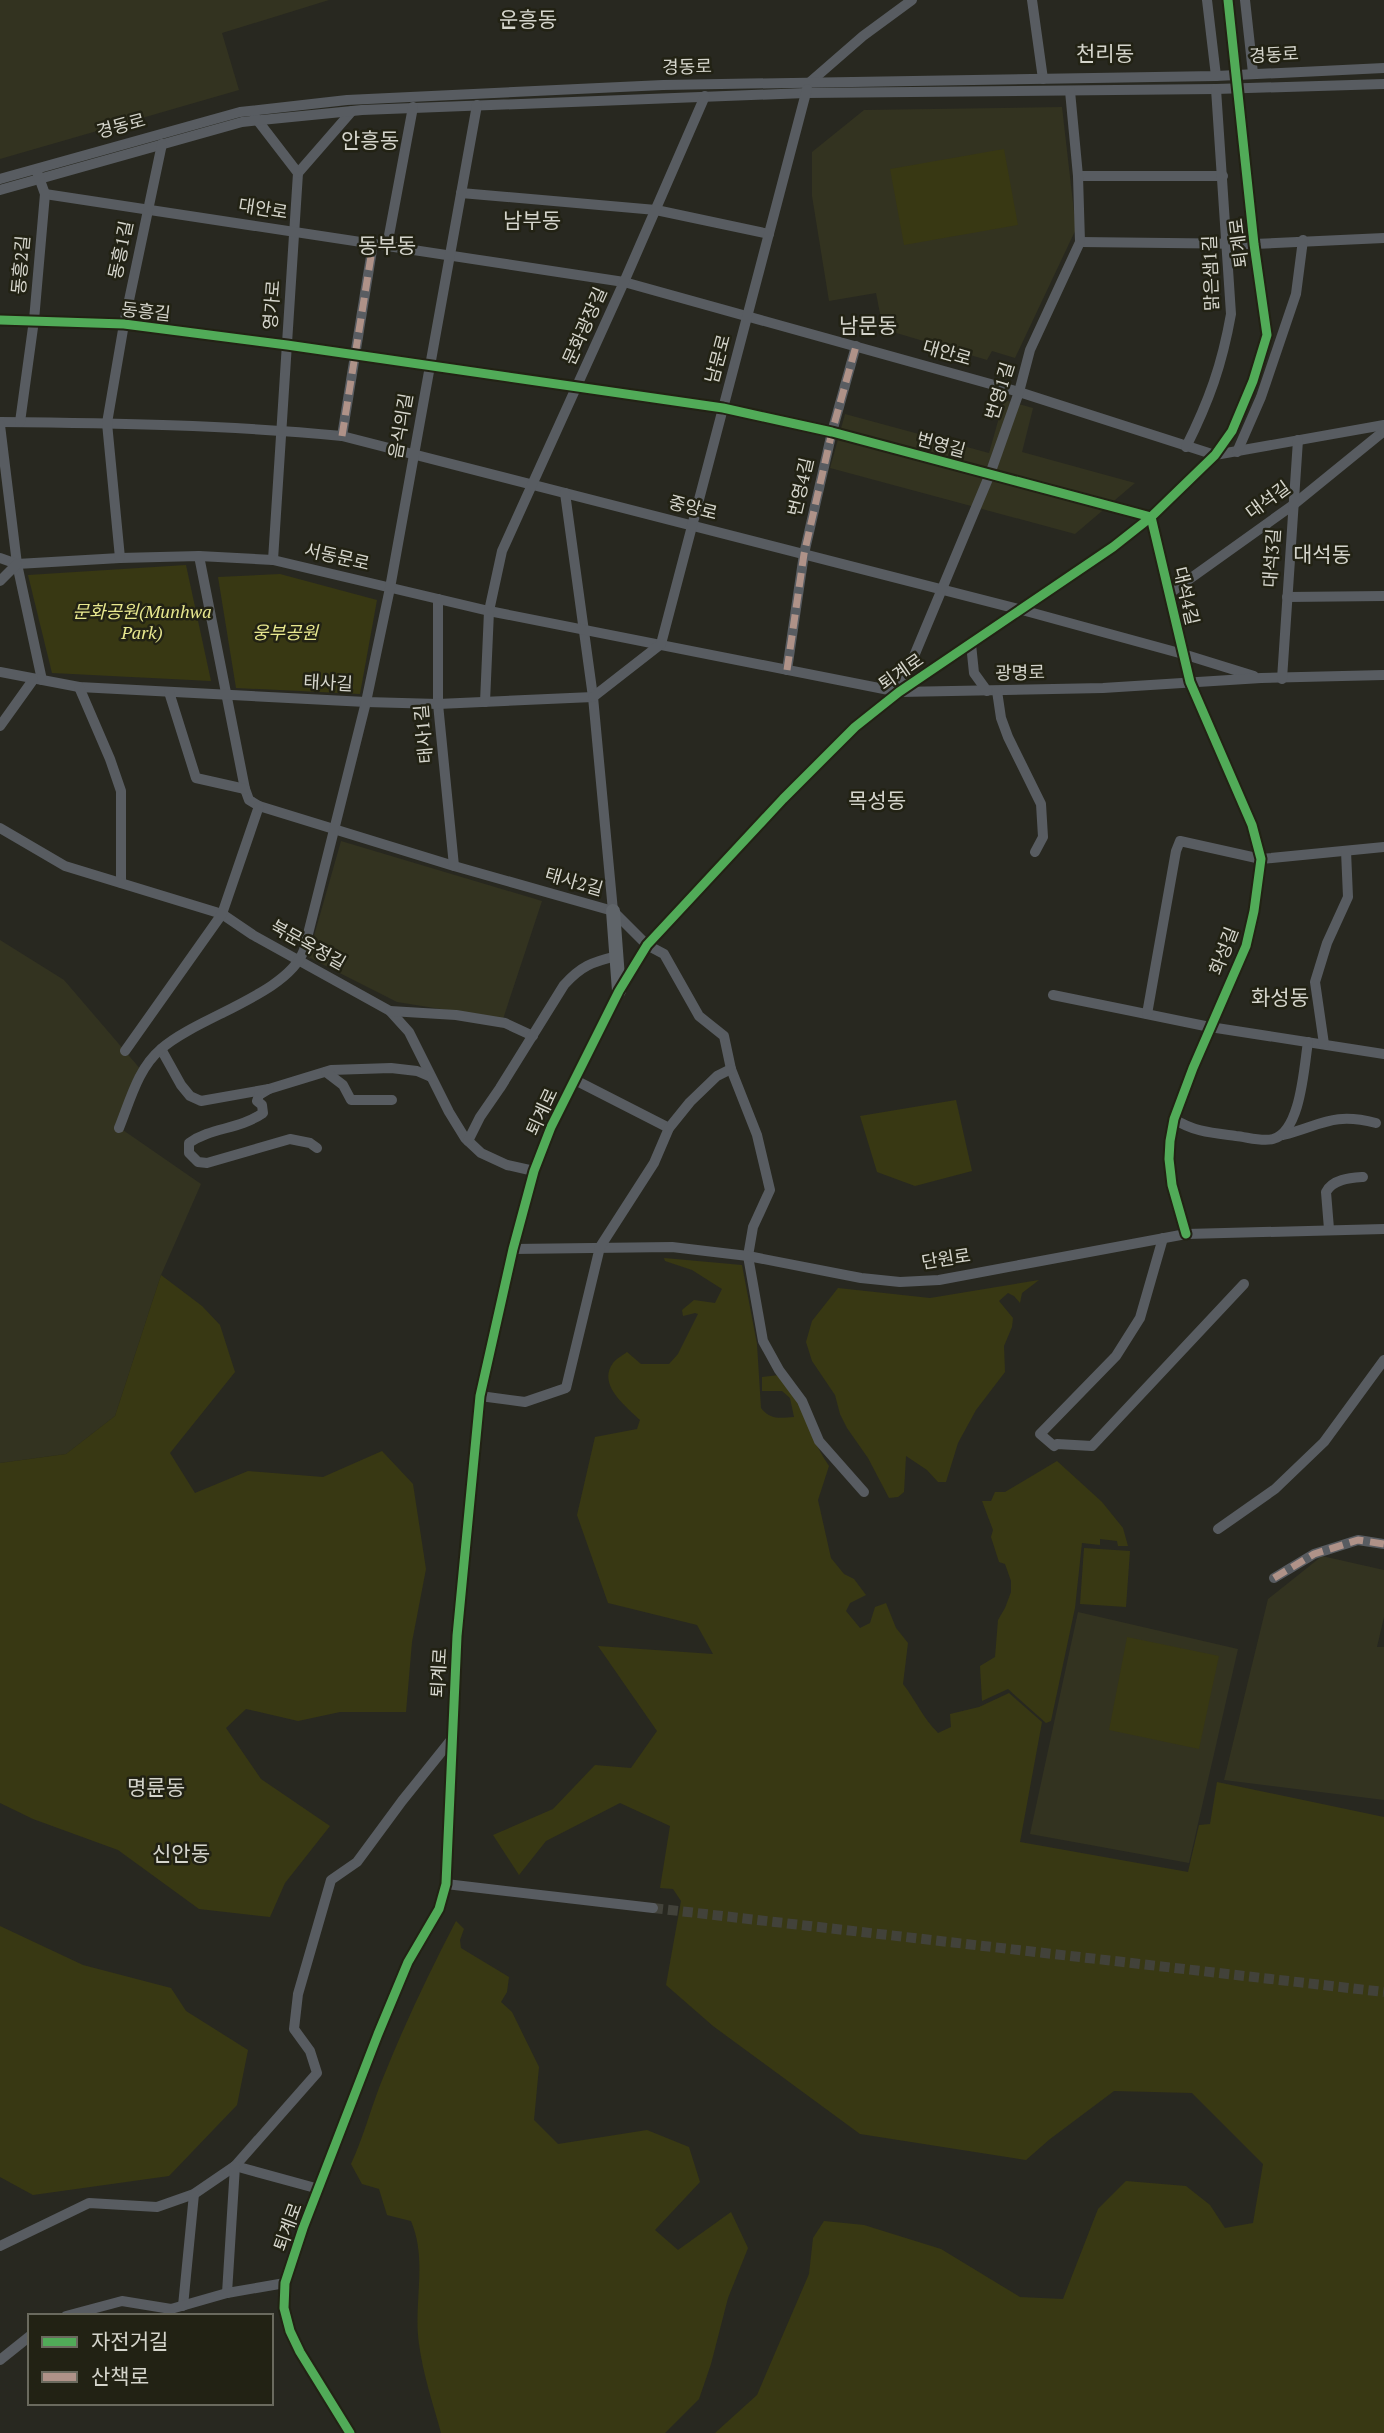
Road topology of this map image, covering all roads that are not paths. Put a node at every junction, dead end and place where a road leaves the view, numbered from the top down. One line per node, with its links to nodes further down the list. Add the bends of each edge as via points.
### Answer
1 (912, 0): 12 (street, via 863,36)
2 (1032, 0): 10 (street)
3 (1208, 0): 9 (street)
4 (1228, 0): 8 (street, 퇴계로)
5 (1245, 0): 7 (street)
6 (1384, 68): 7 (street, 경동로)
7 (1253, 73): 8 (street, 경동로)
8 (1237, 75): 9 (street, 경동로); 14 (street, 퇴계로)
9 (1216, 76): 10 (street, 경동로)
10 (1043, 79): 12 (street, 경동로)
11 (1384, 84): 14 (street, 경동로)
12 (807, 88): 15 (street, 경동로); 16 (street, 경동로); 20 (street, 경동로, via 663,85 464,93 354,99); 33 (street, 남문로)
13 (1216, 89): 14 (street, 경동로); 15 (street, 경동로); 25 (street, 맑은샘1길)
14 (1238, 89): 39 (street, 퇴계로)
15 (1070, 91): 24 (street, 번영1길)
16 (705, 96): 17 (street, 경동로); 31 (street, 문화광장길)
17 (477, 105): 18 (street, 경동로); 28 (street, 음식의길)
18 (413, 107): 19 (street, 경동로); 40 (street)
19 (352, 111): 20 (street, 경동로); 23 (street)
20 (254, 115): 21 (street, 경동로); 22 (street, 경동로); 23 (street)
21 (162, 144): 22 (street, 경동로); 30 (street)
22 (37, 173): 26 (street, 경동로); 27 (street, 경동로); 29 (street)
23 (298, 173): 32 (street, 영가로)
24 (1078, 176): 25 (street); 36 (street, 번영1길)
25 (1223, 176): 38 (street, 맑은샘1길)
26 (0, 178)
27 (0, 190)
28 (461, 193): 31 (street); 41 (street, 음식의길)
29 (45, 194): 30 (street, 대안로); 45 (street, 동흥2길)
30 (148, 210): 32 (street, 대안로); 46 (street, 동흥1길)
31 (656, 210): 33 (street); 42 (street, 문화광장길)
32 (294, 232): 37 (street, 대안로); 47 (street, 영가로)
33 (769, 234): 43 (street, 남문로)
34 (1384, 237): 35 (street)
35 (1303, 240): 39 (street); 64 (street, via 1296,295)
36 (1080, 242): 38 (street); 52 (street, 번영1길, via 1030,350)
37 (373, 244): 40 (street, 대안로); 49 (street)
38 (1227, 244): 39 (street); 63 (street, 맑은샘1길, via 1231,314 1225,349 1208,404)
39 (1254, 244): 66 (street, 퇴계로, via 1266,335 1254,381 1232,431)
40 (387, 246): 41 (street, 대안로)
41 (450, 256): 42 (street, 대안로); 50 (street, 음식의길)
42 (624, 282): 43 (street, 대안로); 51 (street, 문화광장길)
43 (747, 317): 48 (street, 대안로); 53 (street, 남문로)
44 (0, 320): 45 (street, 동흥길)
45 (34, 320): 46 (street, 동흥길); 54 (street, 동흥2길)
46 (124, 324): 47 (street, 동흥길); 55 (street, 동흥1길)
47 (287, 345): 49 (street, 동흥길); 58 (street, 영가로)
48 (856, 346): 52 (street, 대안로); 60 (street, 번영4길)
49 (355, 355): 50 (street, 동흥길); 61 (street)
50 (430, 366): 51 (street, 동흥길); 65 (street, 음식의길)
51 (577, 386): 53 (street, 번영길); 68 (street, 문화광장길)
52 (1019, 392): 63 (street, 대안로); 67 (street, 번영1길)
53 (723, 408): 60 (street, 번영길); 72 (street, 남문로)
54 (20, 422): 55 (street, 중앙로); 56 (street, 중앙로)
55 (107, 422): 58 (street, 중앙로); 76 (street)
56 (0, 423): 78 (street, 중앙로)
57 (1384, 425): 62 (street, 대안로)
58 (281, 430): 61 (street, 중앙로); 77 (street, 영가로)
59 (1384, 431): 70 (street, 대석길)
60 (831, 432): 67 (street, 번영길); 73 (street, 번영4길)
61 (342, 436): 65 (street, 중앙로)
62 (1298, 440): 64 (street, 대안로); 70 (street, 대석3길)
63 (1186, 447): 66 (street, 대안로)
64 (1237, 452): 66 (street, 대안로)
65 (414, 454): 68 (street, 중앙로); 80 (street, 음식의길)
66 (1215, 456): 71 (street, 퇴계로)
67 (990, 474): 71 (street, 번영길); 81 (street, 번영1길)
68 (532, 485): 69 (street, 중앙로); 87 (street, 문화광장길, via 502,551)
69 (565, 493): 72 (street, 중앙로); 88 (street, 태사2길)
70 (1293, 505): 82 (street, 대석길); 84 (street, 대석3길)
71 (1150, 517): 82 (street, 대석4길); 86 (street, 퇴계로)
72 (692, 526): 73 (street, 중앙로); 89 (street, 남문로)
73 (804, 554): 81 (street, 중앙로); 92 (street)
74 (199, 556): 76 (street, 서동문로); 77 (street, 서동문로); 103 (street)
75 (0, 558): 78 (street, 서동문로)
76 (120, 558): 78 (street, 서동문로)
77 (273, 561): 80 (street, 서동문로)
78 (17, 564): 79 (street); 97 (street, 중앙로)
79 (0, 581)
80 (390, 587): 85 (street, 서동문로); 105 (street, 음식의길)
81 (943, 590): 86 (street, 중앙로); 102 (street, 번영1길)
82 (1170, 593): 91 (street, 대석4길)
83 (1384, 596): 84 (street)
84 (1287, 597): 96 (street, 대석3길)
85 (438, 599): 87 (street, 서동문로); 107 (street, 태사1길)
86 (1022, 610): 90 (street, 퇴계로); 91 (street, 중앙로)
87 (489, 611): 88 (street, 서동문로); 106 (street)
88 (584, 629): 89 (street, 서동문로); 104 (street, 태사2길)
89 (661, 644): 92 (street, 광명로); 104 (street)
90 (971, 644): 100 (street, via 974,673); 102 (street, 퇴계로)
91 (1184, 654): 95 (street, 중앙로); 98 (street, 대석4길)
92 (787, 670): 102 (street, 광명로)
93 (0, 672): 97 (street, 태사길)
94 (1384, 675): 96 (street, 광명로)
95 (1261, 678): 96 (street, 광명로); 98 (street, 광명로)
96 (1282, 679)
97 (37, 680): 99 (street, 태사길); 108 (street)
98 (1190, 682): 100 (street, 광명로); 116 (street, 화성길, via 1252,825)
99 (79, 687): 101 (street, 태사길); 118 (street, via 121,791)
100 (992, 691): 102 (street, 광명로); 115 (street, via 1008,737 1041,804 1043,837)
101 (169, 692): 103 (street, 태사길); 109 (street, via 196,778)
102 (899, 692): 121 (street, 퇴계로, via 855,727 783,799)
103 (227, 696): 105 (street, 태사길); 109 (street)
104 (593, 697): 106 (street, 태사길); 119 (street, 태사2길)
105 (366, 702): 107 (street, 태사길); 112 (street, 음식의길)
106 (485, 702): 107 (street, 태사길)
107 (438, 704): 117 (street, 태사1길)
108 (0, 726)
109 (245, 789): 110 (street, via 249,800)
110 (260, 806): 112 (street, 태사2길); 120 (street)
111 (0, 828): 118 (street, 북문옥정길, via 65,866)
112 (334, 829): 117 (street, 태사2길); 123 (street)
113 (1384, 847): 114 (street)
114 (1346, 851): 116 (street); 131 (street, via 1348,897 1315,982)
115 (1035, 852)
116 (1261, 859): 127 (street, via 1181,841); 128 (street, 화성길, via 1245,946)
117 (454, 866): 119 (street, 태사2길)
118 (121, 883): 120 (street, 북문옥정길)
119 (613, 911): 121 (street); 122 (main road)
120 (222, 914): 123 (street, 북문옥정길); 133 (street)
121 (647, 945): 124 (street, 퇴계로); 135 (street, via 664,954 699,1016 724,1036)
122 (617, 956): 124 (main road); 129 (street, via 577,971)
123 (300, 961): 126 (street, 북문옥정길); 132 (street, via 268,989)
124 (620, 992): 138 (street, 퇴계로)
125 (1053, 995): 127 (street)
126 (390, 1011): 129 (street, via 505,1023); 137 (street, 북문옥정길, via 409,1032)
127 (1147, 1014): 128 (street)
128 (1210, 1027): 130 (street); 141 (street, 화성길)
129 (534, 1036): 146 (street)
130 (1308, 1042): 131 (street); 145 (street, via 1294,1118)
131 (1324, 1044): 134 (street)
132 (161, 1049): 139 (street, via 190,1096 201,1101); 143 (street, via 142,1072)
133 (125, 1051)
134 (1384, 1054)
135 (732, 1069): 144 (street, via 717,1076); 156 (street, via 771,1189 753,1227)
136 (326, 1072): 137 (street, via 391,1069); 139 (street); 140 (street, via 342,1084 351,1100)
137 (431, 1077): 146 (street, 북문옥정길)
138 (575, 1080): 144 (street); 148 (street, 퇴계로)
139 (269, 1089): 147 (street, via 257,1101 263,1113 202,1134 188,1143 190,1153 198,1162 207,1163 290,1139)
140 (392, 1100)
141 (1174, 1119): 145 (street, via 1200,1132 1266,1140); 152 (street, 화성길, via 1169,1159)
142 (1376, 1122): 145 (street, via 1332,1119)
143 (119, 1128)
144 (669, 1128): 154 (street, via 654,1163)
145 (1280, 1136)
146 (468, 1141): 148 (street, 북문옥정길, via 507,1165)
147 (317, 1149)
148 (534, 1171): 155 (street, 퇴계로)
149 (1363, 1177): 151 (street, via 1328,1188)
150 (1384, 1229): 151 (street, 단원로)
151 (1329, 1230): 152 (street, 단원로)
152 (1186, 1234): 153 (street, 단원로)
153 (1163, 1238): 156 (street, 단원로, via 939,1280 900,1282); 157 (street, via 1140,1318 1116,1356 1040,1434 1054,1446 1092,1446)
154 (600, 1247): 155 (street, 단원로); 156 (street, 단원로, via 673,1247); 159 (street, via 566,1388 525,1402)
155 (513, 1249): 159 (street, 퇴계로)
156 (748, 1256): 160 (street, via 763,1341 802,1401 819,1441)
157 (1244, 1284)
158 (1384, 1360): 161 (street, via 1324,1442 1275,1489)
159 (480, 1396): 164 (street, 퇴계로)
160 (864, 1492)
161 (1218, 1529)
162 (1384, 1544): 163 (street, via 1358,1540 1314,1554)
163 (1274, 1578)
164 (451, 1740): 165 (street, 퇴계로); 167 (street, via 357,1862 331,1880 298,1994 294,2029 310,2051 317,2073)
165 (446, 1884): 166 (street); 168 (street, 퇴계로, via 439,1909 393,1998)
166 (653, 1908)
167 (235, 2166): 168 (street); 169 (street); 172 (street)
168 (319, 2189): 171 (street, 퇴계로)
169 (194, 2194): 170 (street, via 157,2207 89,2203); 173 (street)
170 (0, 2246)
171 (285, 2283): 172 (street); 177 (street, 퇴계로, via 284,2308 290,2331)
172 (227, 2293): 173 (street)
173 (183, 2306): 174 (street, via 171,2309 122,2301)
174 (73, 2314)
175 (28, 2338): 176 (street)
176 (0, 2360)
177 (348, 2430): 178 (street)
178 (335, 2433)

